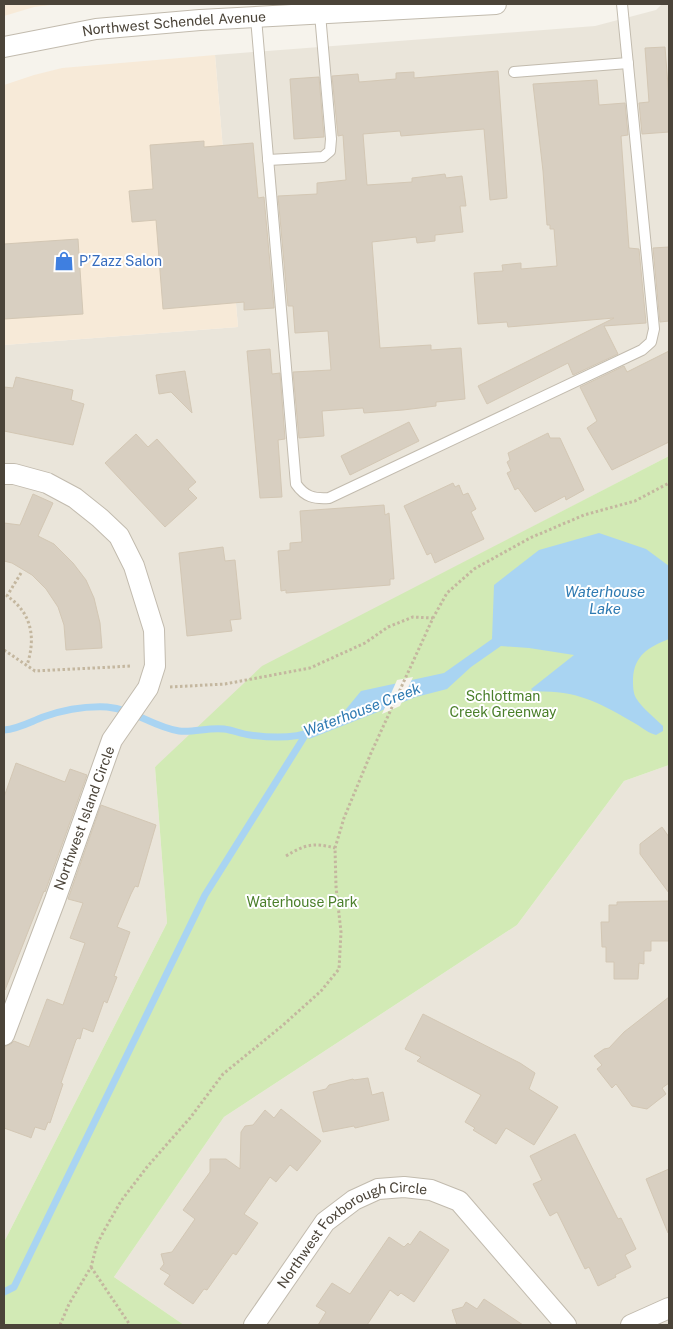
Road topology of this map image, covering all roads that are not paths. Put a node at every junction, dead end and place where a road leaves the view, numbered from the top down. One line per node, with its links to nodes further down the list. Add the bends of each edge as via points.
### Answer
1 (496, 4): 3 (street, Northwest Schendel Avenue)
2 (622, 4): 6 (lane)
3 (320, 14): 4 (street, Northwest Schendel Avenue); 8 (lane, via 330,151 322,157)
4 (256, 18): 5 (street, Northwest Schendel Avenue, via 96,29); 8 (lane)
5 (4, 48)
6 (628, 63): 7 (lane); 8 (lane, via 654,328 651,342 642,350 329,498 313,499 302,493 296,484)
7 (514, 72)
8 (268, 160)
9 (4, 474): 10 (street, Northwest Island Circle, via 47,482 75,498 119,536 134,566 154,630 155,666 148,688 112,740)
10 (4, 1035)
11 (669, 1308): 14 (street)
12 (254, 1325): 13 (street, Northwest Foxborough Circle, via 325,1222 354,1200 378,1189 404,1187 431,1190 459,1201)
13 (566, 1325)
14 (630, 1325)

